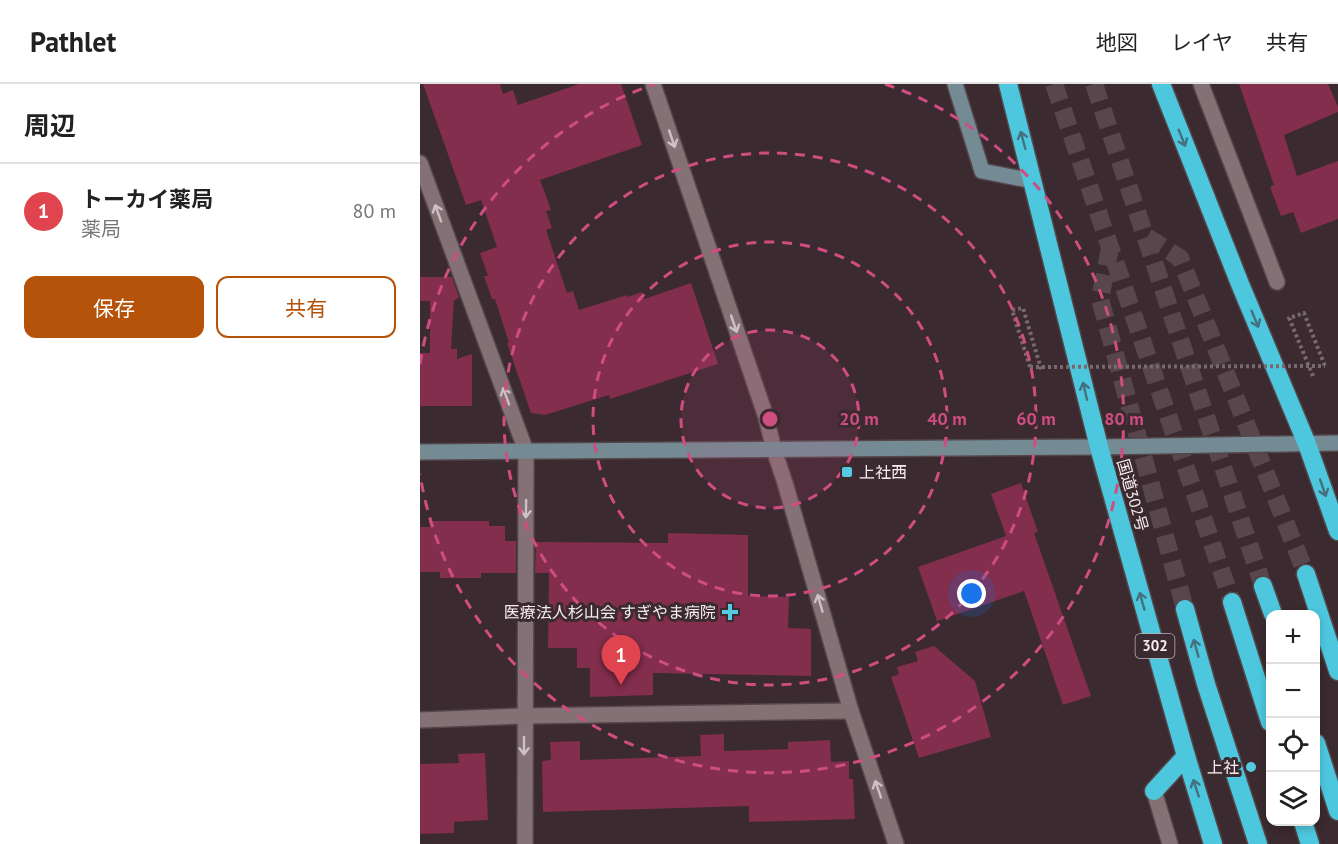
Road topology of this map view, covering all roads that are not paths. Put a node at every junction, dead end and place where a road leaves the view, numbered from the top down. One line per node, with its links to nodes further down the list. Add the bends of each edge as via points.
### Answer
1 (653, 84): 13 (street, one-way to 13)
2 (955, 84): 7 (street, via 982,171)
3 (1008, 84): 7 (highway, 国道302号 / 302, one-way to 3)
4 (1201, 84): 9 (street)
5 (1167, 89): 11 (highway, one-way to 11, via 1240,284)
6 (420, 163): 8 (street)
7 (1033, 181): 12 (highway, 国道302号 / 302, one-way to 7)
8 (423, 182): 14 (street, one-way to 8)
9 (1277, 282)
10 (1338, 443): 11 (street)
11 (1307, 444): 12 (street); 16 (highway, one-way to 16)
12 (1099, 447): 13 (street); 29 (highway, 国道302号 / 302, one-way to 12)
13 (774, 450): 14 (street); 24 (street, one-way to 13)
14 (526, 451): 15 (street); 25 (street, one-way to 25)
15 (420, 452)
16 (1338, 531)
17 (1306, 574): 22 (highway)
18 (1263, 586): 21 (highway)
19 (1232, 602): 26 (highway)
20 (1185, 609): 23 (highway, one-way to 20)
21 (1271, 610)
22 (1338, 671)
23 (1206, 684): 37 (highway, via 1225,776); 38 (highway)
24 (851, 711): 25 (street); 34 (street, one-way to 24)
25 (524, 716): 27 (street); 33 (street, one-way to 33)
26 (1269, 718)
27 (420, 720)
28 (1320, 755): 31 (highway)
29 (1186, 756): 30 (highway); 36 (highway, 国道302号 / 302, one-way to 29)
30 (1154, 791): 35 (street)
31 (1338, 811)
32 (1304, 826): 39 (highway)
33 (525, 844)
34 (896, 844)
35 (1170, 844)
36 (1213, 844)
37 (1246, 844)
38 (1258, 844)
39 (1310, 844)

